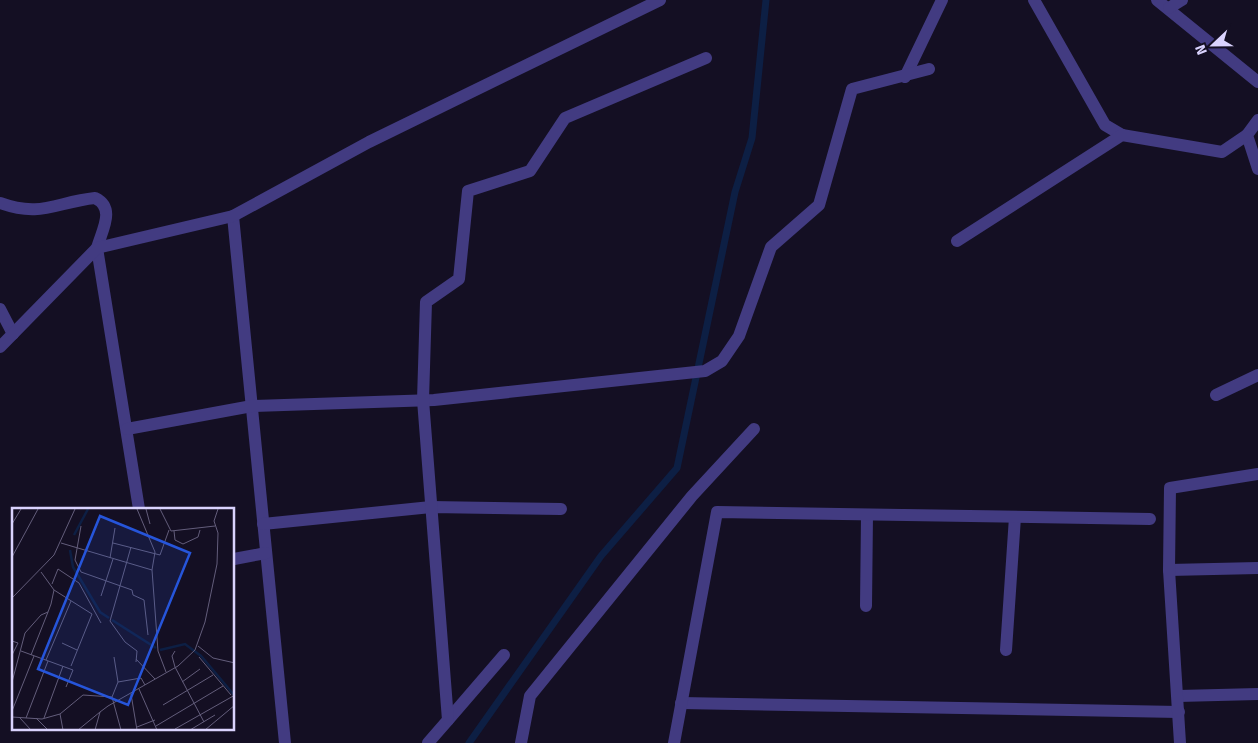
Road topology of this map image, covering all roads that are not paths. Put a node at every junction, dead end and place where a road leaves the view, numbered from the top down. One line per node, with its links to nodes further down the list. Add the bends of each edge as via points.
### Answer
1 (660, 0): 16 (street, via 369,142)
2 (942, 0): 9 (street)
3 (1034, 0): 12 (street, via 1105,126)
4 (1158, 0): 6 (street)
5 (1182, 0): 6 (street)
6 (1169, 8): 10 (street)
7 (706, 58): 24 (street, via 565,118 530,171 468,190 459,279 426,302)
8 (929, 69): 9 (street)
9 (905, 77): 24 (street, via 852,90 819,205 771,247 739,336 722,361 705,371)
10 (1258, 82)
11 (1258, 120): 13 (street)
12 (1122, 135): 13 (street, via 1222,152); 17 (street)
13 (1247, 135): 14 (street)
14 (1258, 169)
15 (0, 203): 18 (street, via 25,211 95,198 107,210)
16 (233, 216): 18 (street); 25 (street)
17 (957, 241)
18 (97, 248): 20 (street); 26 (street)
19 (0, 309): 20 (street)
20 (13, 334): 21 (street)
21 (0, 347)
22 (1258, 375): 23 (street)
23 (1216, 396)
24 (423, 400): 25 (street); 30 (street)
25 (252, 406): 26 (street); 35 (street)
26 (126, 429): 29 (street)
27 (754, 429): 50 (street, via 692,496 530,696)
28 (1258, 474): 39 (street, via 1170,488)
29 (140, 508)
30 (431, 508): 31 (street); 35 (street); 47 (street)
31 (561, 509)
32 (867, 515): 33 (street); 40 (street); 45 (street, via 717,512)
33 (1015, 517): 34 (street); 41 (street)
34 (1150, 519)
35 (263, 524): 36 (street)
36 (266, 553): 37 (street); 48 (street)
37 (235, 559)
38 (1258, 568): 39 (street)
39 (1169, 570): 44 (street)
40 (866, 606)
41 (1006, 650)
42 (504, 655): 47 (street)
43 (1258, 694): 44 (street)
44 (1178, 696): 46 (street)
45 (681, 703): 46 (street); 51 (street)
46 (1178, 712): 52 (street)
47 (448, 720): 49 (street)
48 (285, 743)
49 (428, 743)
50 (521, 743)
51 (674, 743)
52 (1180, 743)

